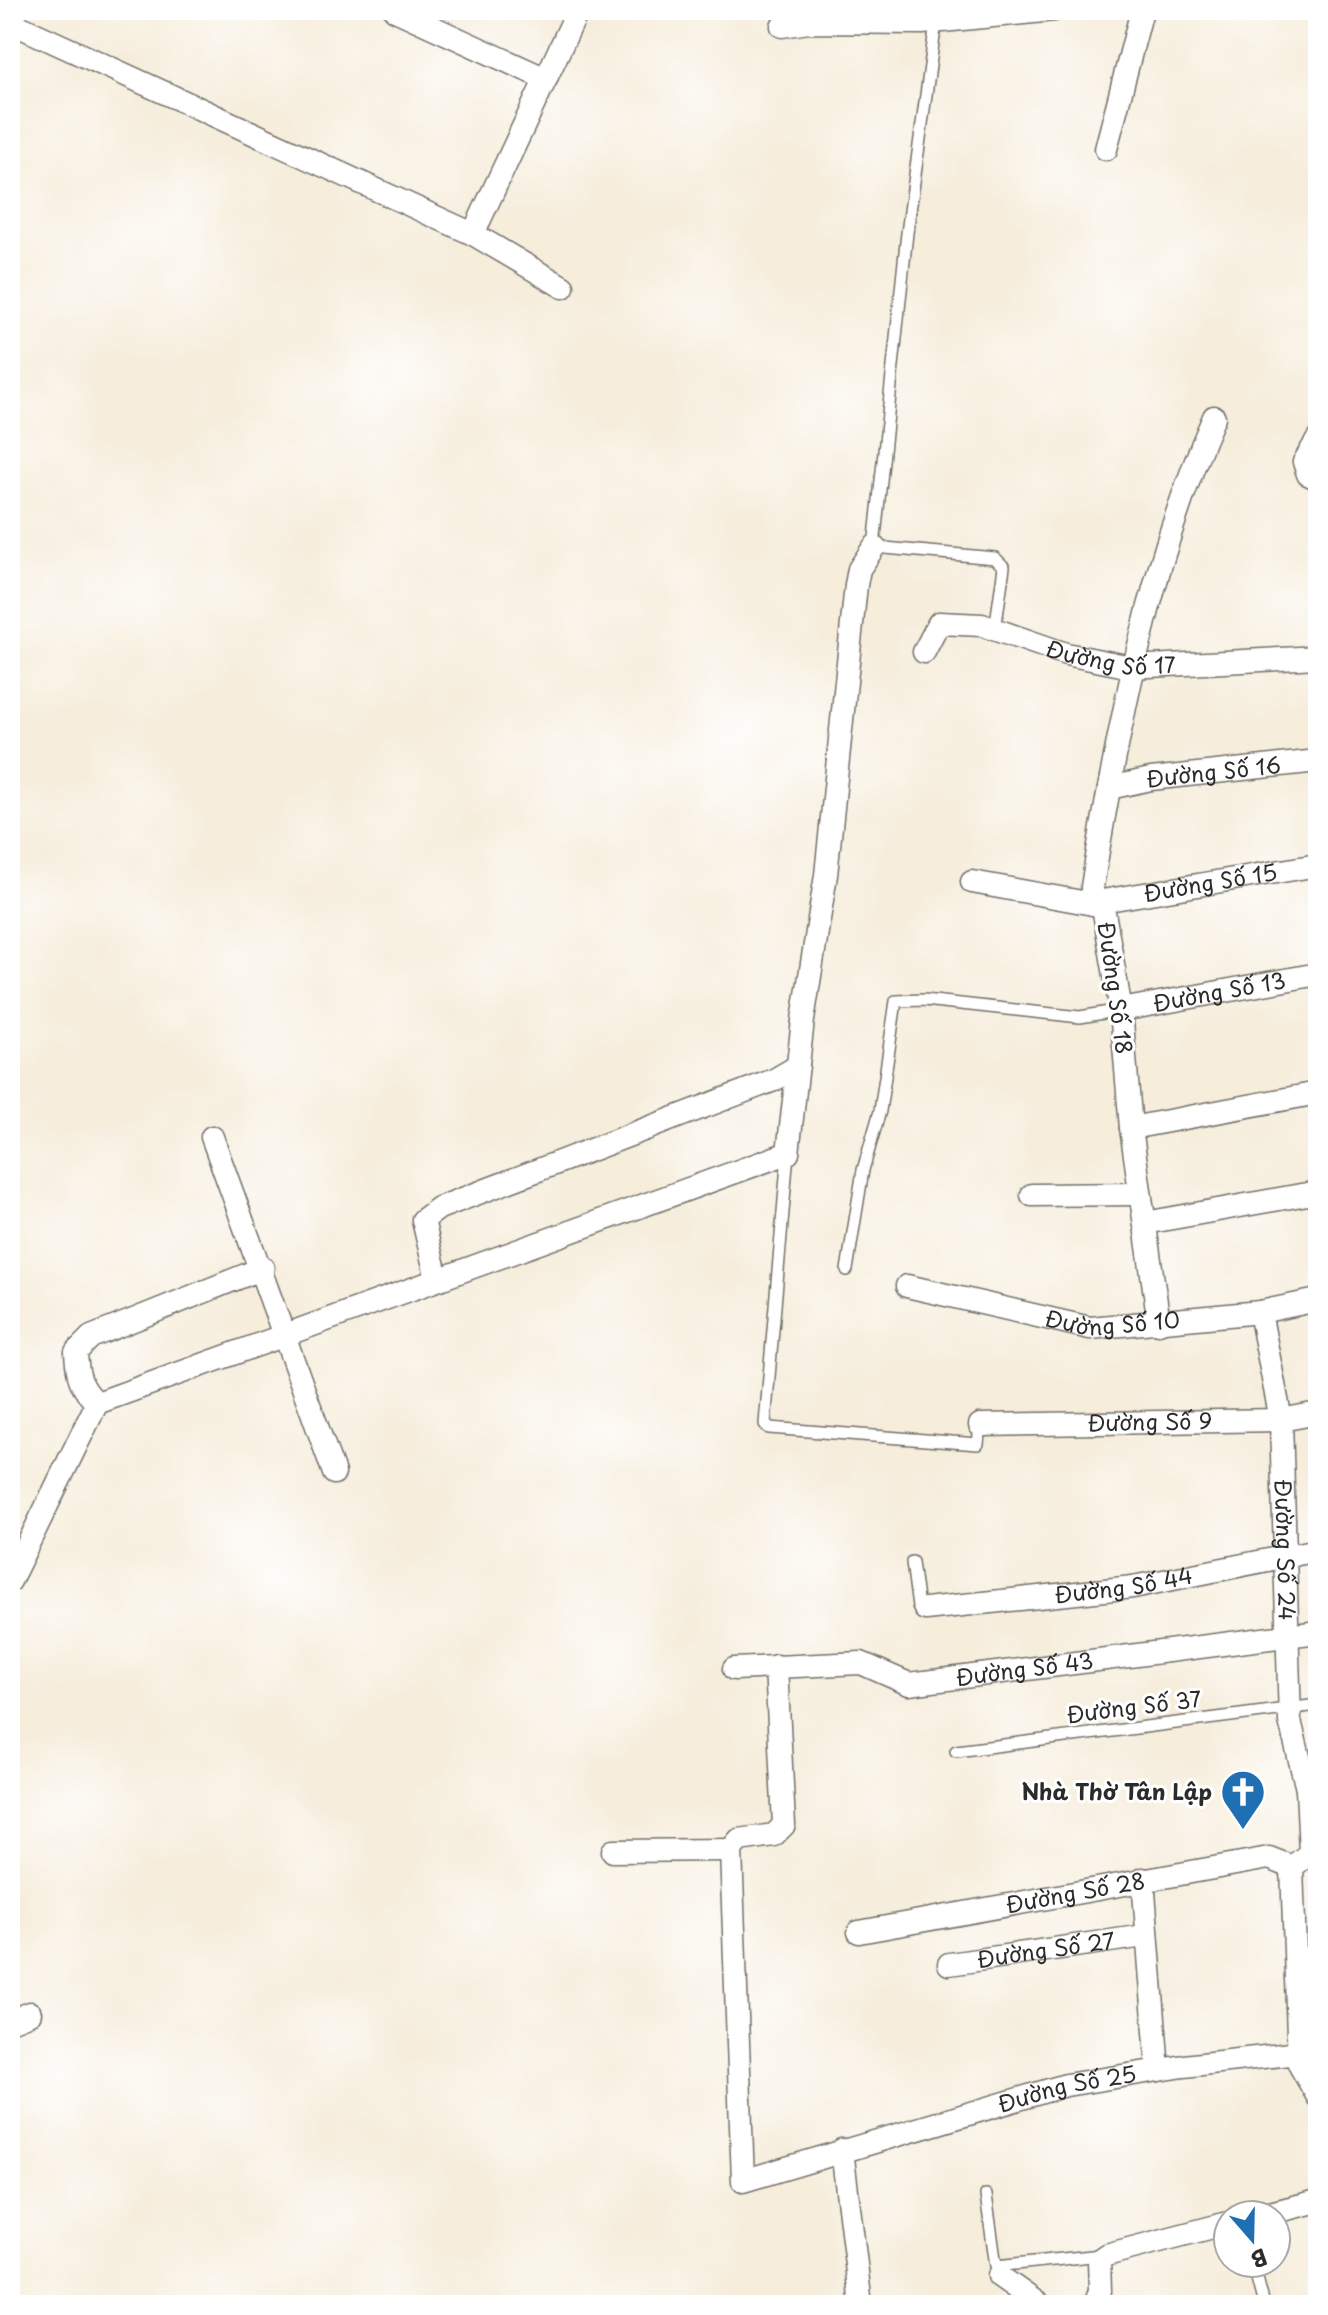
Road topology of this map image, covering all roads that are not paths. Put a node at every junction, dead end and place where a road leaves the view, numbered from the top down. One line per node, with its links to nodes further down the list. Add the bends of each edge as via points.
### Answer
1 (395, 10): 8 (street)
2 (578, 10): 8 (street)
3 (1054, 10): 6 (street)
4 (1142, 10): 9 (street)
5 (10, 22): 10 (street)
6 (936, 22): 7 (street); 15 (lane, via 907,233)
7 (782, 26)
8 (546, 79): 10 (street)
9 (1106, 149)
10 (473, 234): 11 (street)
11 (563, 287)
12 (1214, 417): 19 (street, Đường Số 18, via 1189,474)
13 (1318, 439): 14 (street, via 1304,469)
14 (1318, 479)
15 (874, 547): 16 (lane, via 995,558 1004,567); 27 (street, via 859,569 856,585 826,875)
16 (995, 630): 17 (street, Đường Số 17, via 939,623); 19 (street, Đường Số 17, via 1066,654)
17 (924, 652)
18 (1318, 657): 19 (street, Đường Số 17)
19 (1131, 667): 21 (street, Đường Số 18)
20 (1318, 761): 21 (street, Đường Số 16)
21 (1109, 788): 24 (street, Đường Số 18)
22 (1318, 865): 24 (street, Đường Số 15)
23 (972, 882): 24 (street, Đường Số 15)
24 (1098, 902): 26 (street, Đường Số 18)
25 (1318, 974): 26 (street, Đường Số 13)
26 (1121, 1010): 29 (street, Đường Số 18); 37 (lane, via 1080,1017 896,1001)
27 (798, 1066): 31 (street); 38 (street, via 774,1080 439,1208 423,1220)
28 (1318, 1093): 29 (street)
29 (1131, 1128): 33 (street, Đường Số 18)
30 (212, 1137): 36 (street)
31 (788, 1153): 38 (street); 47 (lane, via 765,1424 840,1436 978,1444)
32 (1318, 1192): 35 (street)
33 (1140, 1194): 34 (street); 35 (street, Đường Số 18)
34 (1032, 1195)
35 (1145, 1223): 42 (street, Đường Số 18)
36 (263, 1268): 43 (street); 44 (street, via 91,1337 76,1352 77,1377)
37 (847, 1270)
38 (437, 1279): 43 (street)
39 (907, 1286): 42 (street, Đường Số 10, via 1090,1328)
40 (1318, 1300): 41 (street, Đường Số 10)
41 (1260, 1312): 42 (street, Đường Số 10); 46 (street, Đường Số 24)
42 (1159, 1323)
43 (287, 1336): 44 (street); 48 (street)
44 (97, 1403): 52 (street)
45 (1318, 1413): 46 (street, Đường Số 9)
46 (1281, 1420): 47 (street, Đường Số 9); 50 (street, Đường Số 24)
47 (980, 1425)
48 (334, 1473)
49 (1318, 1550): 50 (street, Đường Số 44)
50 (1285, 1557): 53 (street, Đường Số 44, via 1133,1587); 55 (street, Đường Số 24)
51 (912, 1562): 53 (lane, via 918,1607)
52 (10, 1581)
53 (925, 1609)
54 (1318, 1632): 55 (street, Đường Số 43)
55 (1287, 1635): 56 (street, Đường Số 43, via 909,1684 861,1663); 59 (street, Đường Số 24)
56 (776, 1666): 57 (street, Đường Số 43); 62 (street, via 784,1825 774,1835 739,1840)
57 (734, 1669)
58 (1318, 1705): 59 (lane, Đường Số 37)
59 (1290, 1707): 60 (lane, Đường Số 37); 61 (street, Đường Số 24)
60 (956, 1751)
61 (1313, 1788): 64 (street, Đường Số 24)
62 (731, 1850): 63 (street); 73 (street, Đường Số 25, via 743,2181)
63 (613, 1851)
64 (1314, 1853): 65 (street)
65 (1292, 1867): 66 (street, Đường Số 28, via 1269,1858); 70 (street)
66 (1143, 1879): 67 (street, Đường Số 28); 68 (street, Đường Số 27)
67 (859, 1932)
68 (1145, 1936): 69 (street, Đường Số 27); 71 (street, Đường Số 27)
69 (949, 1964)
70 (1299, 2053): 71 (street, Đường Số 25); 72 (street, via 1299,2064)
71 (1158, 2070): 73 (street, Đường Số 25, via 1066,2085)
72 (1318, 2097)
73 (842, 2150): 81 (street)
74 (986, 2195): 78 (lane, via 996,2266)
75 (1318, 2201): 76 (street)
76 (1292, 2208)
77 (1212, 2227): 78 (street)
78 (1106, 2255): 83 (street, via 1099,2260)
79 (999, 2276): 82 (street)
80 (1257, 2279): 84 (lane)
81 (861, 2305)
82 (1040, 2305)
83 (1095, 2305)
84 (1264, 2305)

